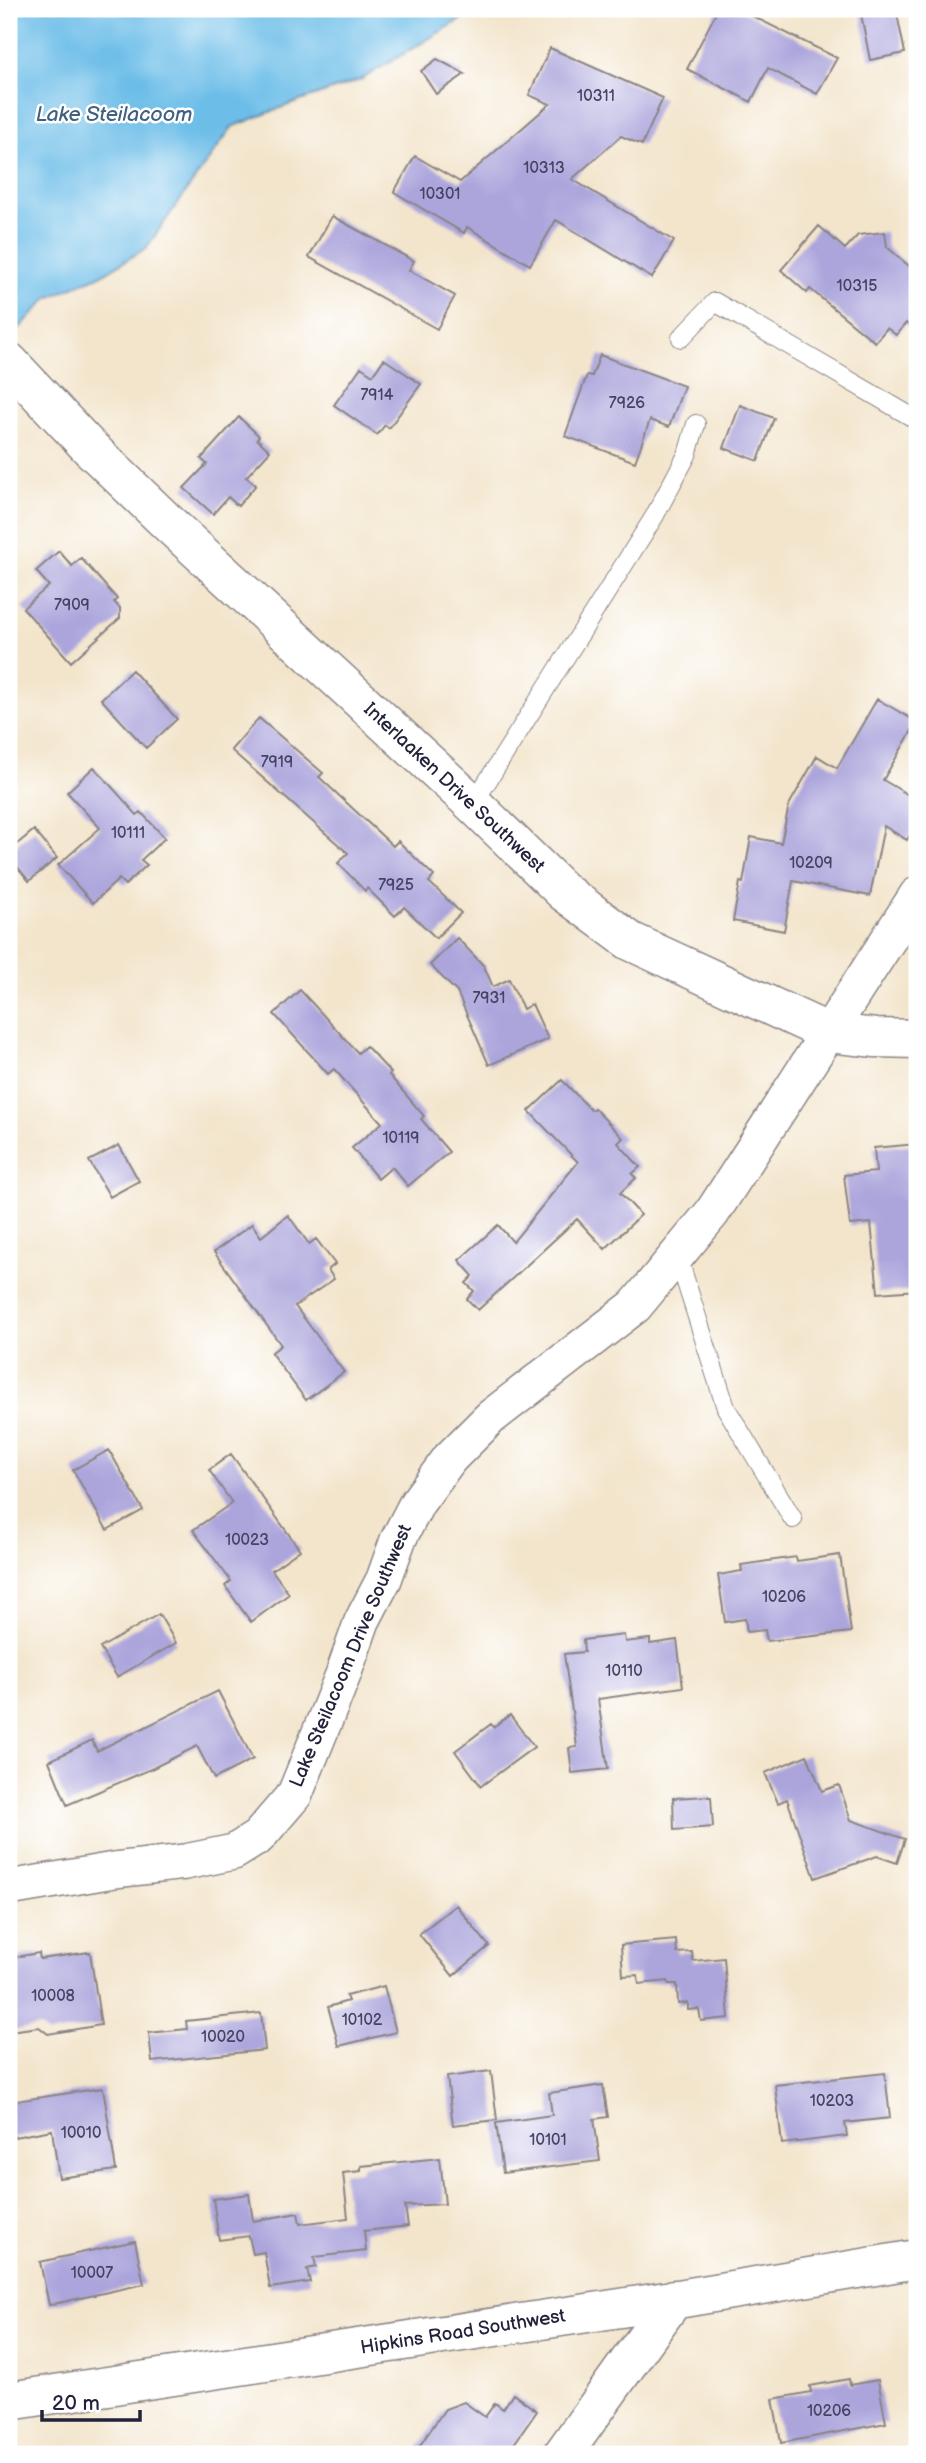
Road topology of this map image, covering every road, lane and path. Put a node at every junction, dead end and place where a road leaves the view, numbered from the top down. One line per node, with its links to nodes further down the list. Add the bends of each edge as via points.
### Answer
1 (681, 338): 3 (lane, via 715,302)
2 (10, 363): 5 (street, Interlaaken Drive Southwest, via 167,522)
3 (917, 421)
4 (696, 424): 5 (lane, via 687,455 654,517)
5 (474, 804): 7 (street, Interlaaken Drive Southwest, via 564,892 630,941)
6 (917, 895): 7 (street)
7 (829, 1032): 8 (street, Interlaaken Drive Southwest); 9 (street, Lake Steilacoom Drive Southwest, via 712,1213)
8 (917, 1039)
9 (677, 1254): 10 (lane, via 726,1408); 11 (street, Lake Steilacoom Drive Southwest, via 635,1306 491,1417 450,1458 417,1503 362,1621 295,1794 258,1837 234,1852)
10 (793, 1519)
11 (9, 1888)
12 (917, 2259): 13 (street, Hipkins Road Southwest)
13 (674, 2299): 14 (street, Hipkins Road Southwest); 15 (street)
14 (9, 2401)
15 (563, 2454)

